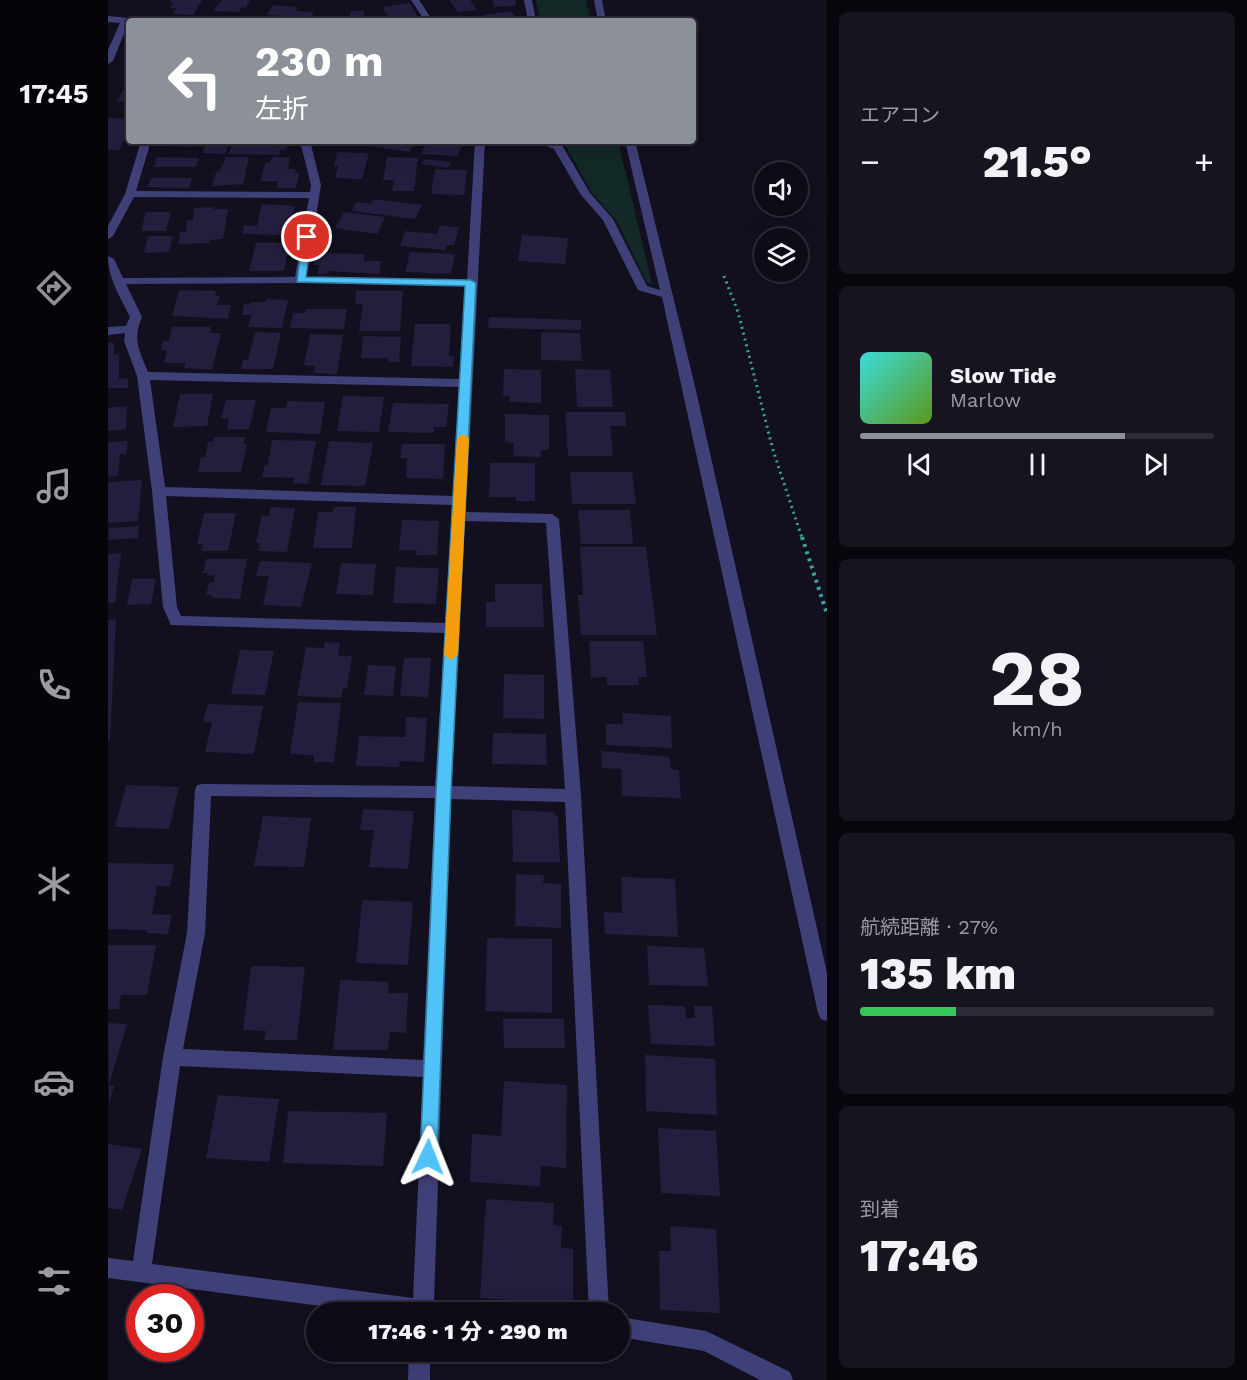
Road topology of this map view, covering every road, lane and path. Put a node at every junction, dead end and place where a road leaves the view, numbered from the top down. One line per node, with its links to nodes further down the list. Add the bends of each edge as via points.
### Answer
1 (415, 0): 4 (street)
2 (528, 0): 5 (street)
3 (598, 0): 6 (street)
4 (427, 18)
5 (531, 18)
6 (602, 18)
7 (108, 19): 8 (street)
8 (126, 21)
9 (126, 23): 10 (street)
10 (108, 61)
11 (145, 144): 16 (street)
12 (306, 144): 17 (street, via 316,185)
13 (480, 144): 23 (street)
14 (558, 144): 24 (street, via 586,195 608,219 642,288)
15 (631, 144): 24 (street)
16 (130, 194): 17 (street); 18 (street)
17 (314, 195): 21 (street)
18 (108, 236)
19 (108, 259): 22 (street)
20 (724, 276): 31 (path, via 738,312 772,450)
21 (300, 280): 22 (street); 23 (street)
22 (117, 281): 25 (street, via 136,317)
23 (471, 283): 28 (street)
24 (666, 295): 35 (street)
25 (131, 328): 26 (street); 27 (street, via 130,341)
26 (108, 331)
27 (144, 376): 28 (street); 29 (street)
28 (466, 383): 30 (street)
29 (159, 491): 30 (street); 32 (street, via 170,607 176,621)
30 (460, 508): 32 (street); 34 (street, via 552,519)
31 (827, 614)
32 (452, 628): 33 (street)
33 (443, 792): 34 (street); 36 (street, via 202,790 196,933); 37 (street)
34 (573, 796): 42 (street)
35 (827, 1013)
36 (172, 1057): 37 (street); 39 (street)
37 (431, 1069): 41 (street)
38 (108, 1268): 39 (street)
39 (141, 1273): 40 (street)
40 (355, 1302)
41 (429, 1302)
42 (598, 1302)
43 (630, 1329): 46 (street, via 706,1341)
44 (419, 1362): 45 (street)
45 (418, 1380)
46 (783, 1380)

